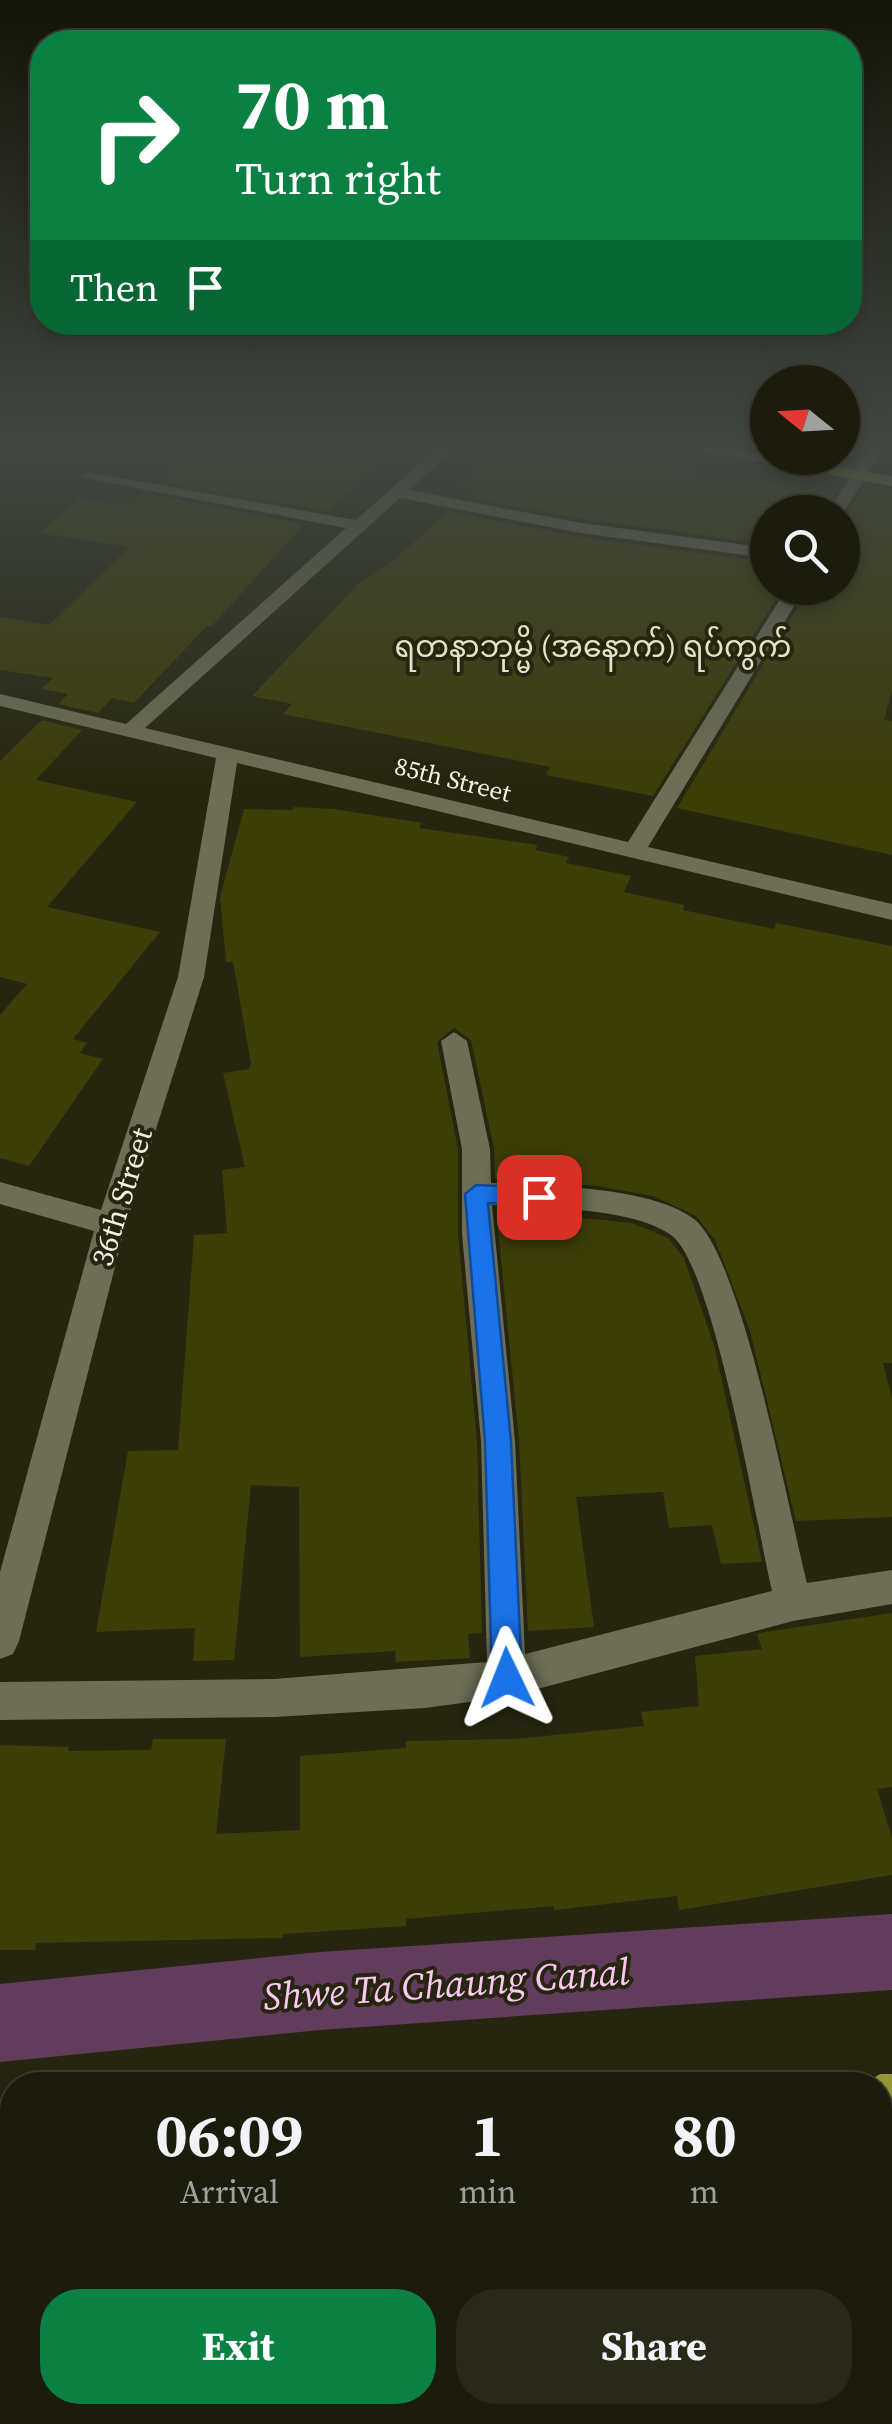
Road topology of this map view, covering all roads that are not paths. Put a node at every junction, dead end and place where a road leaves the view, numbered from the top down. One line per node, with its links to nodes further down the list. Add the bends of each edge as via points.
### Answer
1 (328, 557): 4 (street)
2 (786, 605): 6 (street)
3 (0, 700): 4 (street, 85th Street)
4 (131, 730): 5 (street, 85th Street)
5 (228, 751): 6 (street, 85th Street); 11 (street, 36th Street, via 190,977)
6 (633, 852): 7 (street, 85th Street)
7 (892, 912)
8 (454, 1041): 10 (street, via 476,1149)
9 (0, 1193): 11 (street)
10 (476, 1194): 13 (street, via 660,1216 688,1230 718,1294); 15 (street, via 498,1442)
11 (112, 1224): 14 (street, 36th Street)
12 (892, 1587): 13 (street)
13 (793, 1602): 15 (street)
14 (0, 1641)
15 (507, 1678): 16 (street, via 274,1698)
16 (0, 1701)

